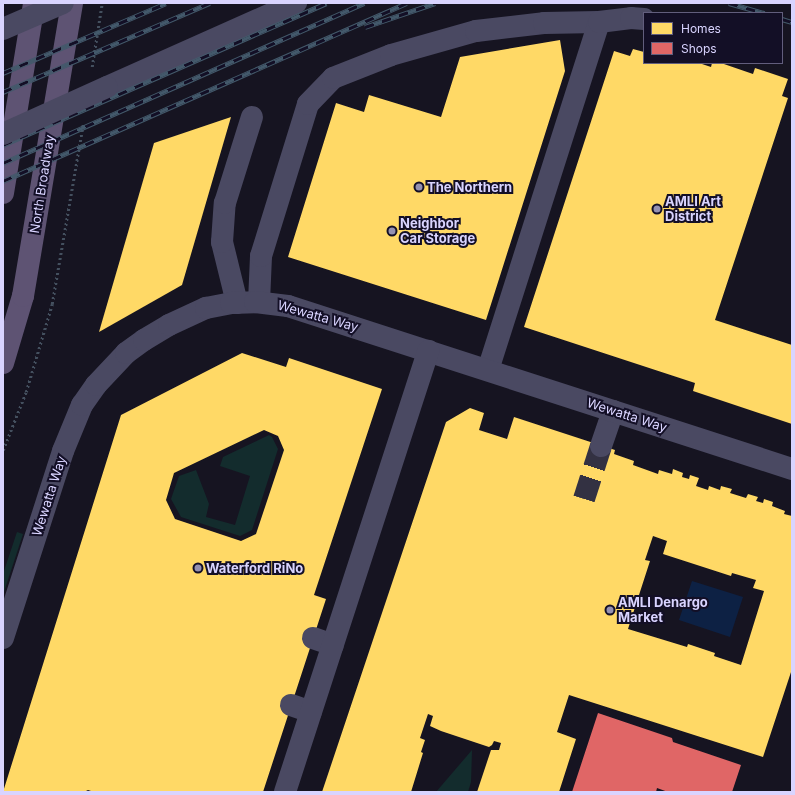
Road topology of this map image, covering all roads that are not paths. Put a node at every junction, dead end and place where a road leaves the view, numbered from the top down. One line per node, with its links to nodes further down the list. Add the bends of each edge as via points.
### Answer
1 (34, 3): 10 (main road)
2 (63, 3): 7 (street, bridge)
3 (72, 3): 14 (main road, North Broadway, via 23,296)
4 (296, 3): 9 (street, bridge)
5 (643, 19): 6 (street)
6 (599, 22): 11 (street, via 544,23 476,31 391,55 333,78 308,104 261,256); 15 (street)
7 (3, 29)
8 (252, 117): 12 (street, via 225,203 222,242)
9 (3, 134)
10 (3, 193)
11 (260, 302): 12 (street, Wewatta Way); 13 (street, Wewatta Way, via 288,306)
12 (237, 303): 19 (street, Wewatta Way, via 206,308 144,340 126,354 96,385 82,405 71,428)
13 (428, 351): 15 (street, Wewatta Way); 20 (street, via 301,708)
14 (3, 363)
15 (488, 370): 16 (street, Wewatta Way)
16 (613, 411): 17 (street); 18 (street, Wewatta Way)
17 (601, 446)
18 (792, 469)
19 (3, 638)
20 (285, 792)

